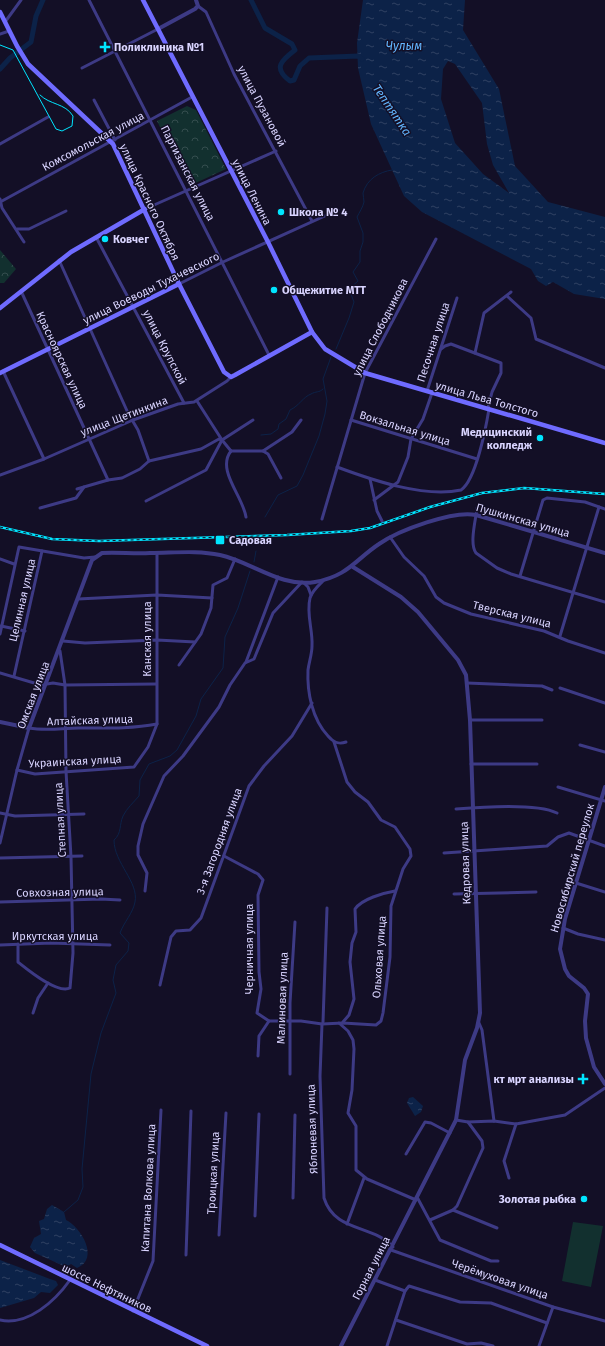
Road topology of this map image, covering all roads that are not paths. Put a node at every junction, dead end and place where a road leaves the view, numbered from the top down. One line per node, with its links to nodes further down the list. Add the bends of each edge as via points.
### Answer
1 (21, 0): 7 (street)
2 (89, 0): 11 (street, Партизанская улица)
3 (143, 0): 8 (main road, улица Ленина)
4 (196, 0): 5 (street, улица Пузановой)
5 (198, 6): 8 (street); 19 (street, улица Пузановой, via 206,12 234,74)
6 (0, 12): 7 (main road, улица Красного Октября)
7 (5, 22): 9 (main road, улица Красного Октября)
8 (158, 29): 11 (street); 13 (main road, улица Ленина)
9 (9, 31): 10 (street); 17 (main road, улица Красного Октября, via 23,57 37,73)
10 (0, 34)
11 (116, 50): 12 (street); 16 (street, Партизанская улица)
12 (82, 68)
13 (192, 97): 16 (street, Комсомольская улица); 20 (main road, улица Ленина)
14 (94, 100): 17 (street)
15 (48, 117): 18 (street)
16 (152, 120): 17 (street, Комсомольская улица); 21 (street, Партизанская улица)
17 (113, 140): 22 (street, Комсомольская улица); 23 (main road, улица Красного Октября)
18 (0, 144)
19 (276, 151): 20 (street); 26 (street, улица Пузановой)
20 (232, 171): 21 (street); 31 (main road, улица Ленина)
21 (187, 191): 23 (street); 33 (street, Партизанская улица)
22 (1, 200): 27 (street, via 2,208)
23 (145, 209): 28 (main road); 34 (main road, улица Красного Октября)
24 (338, 210): 26 (street, улица Воеводы Тухачевского)
25 (66, 211): 27 (street, via 29,229)
26 (312, 221): 31 (street, улица Воеводы Тухачевского)
27 (17, 228): 30 (street)
28 (96, 237): 32 (main road); 39 (street, улица Крупской)
29 (436, 240): 49 (street, улица Слободчикова)
30 (24, 242)
31 (268, 242): 33 (street, улица Воеводы Тухачевского); 42 (main road, улица Ленина)
32 (59, 260): 35 (main road); 41 (street)
33 (223, 262): 34 (street, улица Воеводы Тухачевского); 46 (street, Партизанская улица)
34 (180, 284): 39 (main road, улица Воеводы Тухачевского); 50 (main road, улица Красного Октября, via 224,372)
35 (21, 290): 40 (main road); 43 (street, Красноярская улица)
36 (511, 292): 37 (street)
37 (507, 296): 45 (street, via 484,313); 47 (street, via 531,318 536,340)
38 (457, 298): 44 (street, Песочная улица)
39 (134, 306): 41 (main road, улица Воеводы Тухачевского); 53 (street, улица Крупской)
40 (0, 308)
41 (90, 328): 43 (main road, улица Воеводы Тухачевского); 55 (street)
42 (312, 332): 46 (main road, улица Щетинкина); 49 (main road, улица Ленина, via 321,345 332,354)
43 (47, 349): 48 (main road, улица Воеводы Тухачевского); 59 (street, Красноярская улица)
44 (441, 349): 45 (street, via 451,344); 51 (street, Песочная улица)
45 (475, 353): 54 (street, via 502,365)
46 (269, 355): 50 (main road, улица Щетинкина)
47 (605, 368)
48 (2, 372): 65 (street)
49 (365, 372): 51 (main road, улица Льва Толстого); 58 (street, улица Слободчикова)
50 (231, 377): 52 (street, улица Щетинкина)
51 (429, 392): 54 (main road, улица Льва Толстого); 60 (street, Песочная улица, via 423,419)
52 (197, 401): 53 (street, улица Щетинкина); 61 (street)
53 (184, 403): 55 (street, улица Щетинкина)
54 (489, 408): 62 (main road, улица Льва Толстого); 66 (street)
55 (133, 420): 59 (street, улица Щетинкина); 67 (street)
56 (253, 420): 61 (street)
57 (301, 420): 64 (street, via 292,432)
58 (351, 420): 60 (street, Вокзальная улица); 68 (street, улица Слободчикова)
59 (90, 438): 65 (street, улица Щетинкина); 72 (street, Красноярская улица)
60 (411, 439): 66 (street, Вокзальная улица); 73 (street, Песочная улица, via 404,469)
61 (222, 440): 63 (street); 67 (street, via 201,449); 77 (street, via 206,470)
62 (605, 443)
63 (231, 451): 64 (street); 83 (street, via 226,461 226,470)
64 (263, 451): 70 (street, via 268,454)
65 (44, 459): 69 (street, улица Щетинкина)
66 (477, 459): 73 (street, via 468,484 459,491 431,491)
67 (149, 460): 72 (street, via 140,469 122,478)
68 (337, 467): 71 (street); 84 (street, улица Слободчикова)
69 (0, 475)
70 (281, 478)
71 (370, 479): 73 (street); 76 (street)
72 (108, 480): 74 (street)
73 (395, 486): 76 (street)
74 (84, 487): 75 (street); 79 (street, via 76,498)
75 (77, 489)
76 (374, 500): 85 (street)
77 (146, 501)
78 (599, 507): 81 (street); 86 (street, via 547,498 544,500); 88 (street)
79 (40, 508)
80 (477, 508): 82 (street)
81 (605, 509)
82 (476, 515): 86 (street, Пушкинская улица); 87 (street, Пушкинская улица, via 462,513 448,516); 97 (street, via 474,550 501,570)
83 (246, 516)
84 (322, 519)
85 (382, 520)
86 (534, 532): 88 (street, Пушкинская улица); 97 (street)
87 (390, 538): 96 (street, Пушкинская улица, via 375,547); 110 (street, Тверская улица, via 404,557 424,576 437,599 471,614 513,622)
88 (586, 548): 91 (street, Пушкинская улица); 101 (street)
89 (42, 551): 92 (street, via 84,558); 95 (street, via 19,547); 108 (street, Целинная улица)
90 (157, 553): 92 (street, via 104,553); 94 (street, via 211,554); 102 (street, Канская улица)
91 (605, 553)
92 (95, 557): 105 (street, Омская улица)
93 (0, 559): 95 (street)
94 (235, 559): 98 (street); 104 (street, via 227,578 213,586)
95 (14, 564): 107 (street)
96 (353, 567): 99 (street, Пушкинская улица); 122 (street, Кедровая улица, via 401,597 418,612 458,660 465,672)
97 (520, 576): 101 (street)
98 (278, 577): 100 (street); 116 (street)
99 (324, 579): 100 (street, Пушкинская улица); 103 (street)
100 (303, 582): 103 (street); 116 (street, via 275,610 262,635 254,659)
101 (573, 592): 106 (street); 110 (street)
102 (156, 595): 104 (street); 105 (street); 111 (street, Канская улица)
103 (311, 595): 127 (street, via 309,612 312,646 308,680)
104 (212, 598): 113 (street, via 201,634)
105 (78, 599): 112 (street, Омская улица)
106 (605, 602)
107 (1, 626): 108 (street); 109 (street)
108 (25, 631): 119 (street, Целинная улица)
109 (0, 634)
110 (560, 636): 115 (street, Тверская улица)
111 (156, 640): 112 (street, via 85,643); 113 (street); 121 (street, Канская улица)
112 (63, 641): 114 (street, Омская улица)
113 (195, 642): 117 (street)
114 (60, 650): 120 (street, Омская улица); 123 (street, Степная улица)
115 (605, 653)
116 (246, 662): 162 (street, via 219,707 183,756 167,772 143,824 137,852 147,872)
117 (179, 665)
118 (0, 673): 119 (street)
119 (14, 676): 120 (street, via 41,685)
120 (47, 684): 123 (street); 132 (street, Омская улица)
121 (156, 684): 123 (street); 131 (street, Канская улица)
122 (467, 684): 125 (street, via 542,686); 128 (street, Кедровая улица)
123 (65, 685): 133 (street, Степная улица)
124 (560, 688): 126 (street)
125 (552, 690)
126 (605, 702)
127 (312, 703): 134 (street, via 318,723); 158 (street, 3-я Загородняя улица, via 292,736 249,786)
128 (470, 720): 129 (street); 138 (street, Кедровая улица)
129 (542, 720)
130 (0, 722): 132 (street, Алтайская улица)
131 (157, 724): 133 (street, Алтайская улица, via 141,727); 141 (street, Украинская улица, via 148,747 135,766)
132 (29, 728): 133 (street, Алтайская улица, via 47,731); 140 (street, Омская улица)
133 (65, 728): 141 (street, Степная улица)
134 (334, 742): 135 (street); 163 (street, Ольховая улица, via 347,782 368,802 381,820 395,827 410,849 411,856)
135 (346, 742)
136 (580, 745): 137 (street)
137 (605, 752)
138 (471, 764): 139 (street); 145 (street, Кедровая улица)
139 (537, 764)
140 (16, 770): 141 (street, Украинская улица, via 35,774); 150 (street, Омская улица)
141 (66, 771): 148 (street, Степная улица)
142 (558, 787): 144 (street)
143 (605, 787): 144 (street, Новосибирский переулок)
144 (603, 800): 152 (street, Новосибирский переулок)
145 (473, 808): 146 (street); 149 (street, via 546,809); 155 (street, Кедровая улица)
146 (456, 809)
147 (0, 813): 150 (street)
148 (69, 813): 150 (street, via 18,816); 151 (street); 159 (street, Степная улица)
149 (557, 813)
150 (6, 814): 153 (street, Омская улица)
151 (84, 814)
152 (589, 841): 154 (street); 155 (street, via 572,834 562,835 547,846); 161 (street, Новосибирский переулок)
153 (0, 843)
154 (605, 846)
155 (474, 851): 156 (street); 166 (street, Кедровая улица)
156 (444, 853)
157 (82, 856): 159 (street)
158 (224, 856): 180 (street, 3-я Загородняя улица, via 199,921 190,930 176,931 171,937); 182 (street, Черничная улица, via 258,874 263,880 258,895 260,989 257,1013)
159 (71, 857): 160 (street); 168 (street, Степная улица)
160 (0, 858)
161 (576, 883): 165 (street); 173 (street, Новосибирский переулок)
162 (145, 891)
163 (395, 891): 185 (street, via 366,901 355,909 356,932 350,962 354,999 349,1015); 185 (street, Ольховая улица, via 391,906 390,957 380,1023)
164 (536, 892): 166 (street)
165 (605, 892)
166 (475, 893): 167 (street); 186 (street, Кедровая улица)
167 (454, 894)
168 (72, 900): 169 (street, Совхозная улица); 170 (street, Совхозная улица); 176 (street, Степная улица)
169 (120, 900)
170 (0, 902)
171 (327, 908): 184 (street, Яблоневая улица)
172 (295, 922): 183 (street, Малиновая улица)
173 (562, 928): 174 (street); 189 (street, Новосибирский переулок, via 561,959 567,973 588,994 586,1038 594,1067)
174 (605, 940)
175 (18, 944): 176 (street, Иркутская улица); 177 (street, Иркутская улица); 179 (street, via 18,962)
176 (72, 944): 178 (street, Иркутская улица); 179 (street, Степная улица, via 70,988 66,990)
177 (0, 945)
178 (110, 945)
179 (48, 983): 181 (street, via 38,998)
180 (160, 984)
181 (33, 1013)
182 (269, 1021): 183 (street); 187 (street, via 259,1036)
183 (289, 1021): 184 (street); 188 (street, Малиновая улица)
184 (323, 1023): 185 (street); 209 (street, Яблоневая улица, via 320,1076 324,1198 331,1213)
185 (341, 1023): 202 (street, via 353,1040 352,1090 348,1112 356,1126 355,1167)
186 (479, 1023): 196 (street, Кедровая улица, via 466,1057); 197 (street)
187 (258, 1056)
188 (290, 1074)
189 (605, 1084)
190 (605, 1088): 199 (street, via 565,1115)
191 (161, 1110): 220 (street, Капитана Волкова улица, via 153,1261)
192 (191, 1111): 214 (street)
193 (226, 1112): 211 (street, Троицкая улица)
194 (260, 1114): 207 (street)
195 (295, 1115): 204 (street)
196 (456, 1120): 198 (street); 200 (street, Кедровая улица)
197 (494, 1121): 198 (street); 199 (street)
198 (468, 1122): 206 (street, via 483,1143 483,1148)
199 (516, 1124): 203 (street, via 504,1161)
200 (450, 1133): 201 (street, via 425,1122); 205 (street, Кедровая улица)
201 (406, 1154)
202 (364, 1178): 205 (street); 209 (street)
203 (509, 1178)
204 (293, 1198)
205 (417, 1199): 208 (street); 213 (street, Горная улица)
206 (453, 1210): 208 (street); 210 (street)
207 (255, 1216)
208 (430, 1220): 215 (street, via 438,1239 442,1242 491,1261)
209 (347, 1224): 213 (street, Черёмуховая улица, via 385,1240)
210 (497, 1228)
211 (219, 1235)
212 (0, 1245): 216 (main road, шоссе Нефтяников)
213 (392, 1248): 217 (street, Горная улица); 219 (street, Черёмуховая улица)
214 (186, 1255)
215 (498, 1261)
216 (70, 1280): 220 (main road, шоссе Нефтяников); 221 (street, via 40,1312 8,1322)
217 (376, 1280): 218 (street); 226 (street, Горная улица)
218 (405, 1291): 222 (street); 224 (street, via 413,1286 460,1302 491,1303)
219 (554, 1307): 223 (street, Черёмуховая улица); 224 (street)
220 (133, 1311): 225 (main road, шоссе Нефтяников)
221 (0, 1320)
222 (396, 1320): 227 (street); 228 (street, via 467,1344 481,1342)
223 (605, 1321)
224 (547, 1323): 229 (street)
225 (208, 1346)
226 (341, 1346)
227 (387, 1346)
228 (493, 1346)
229 (539, 1346)

